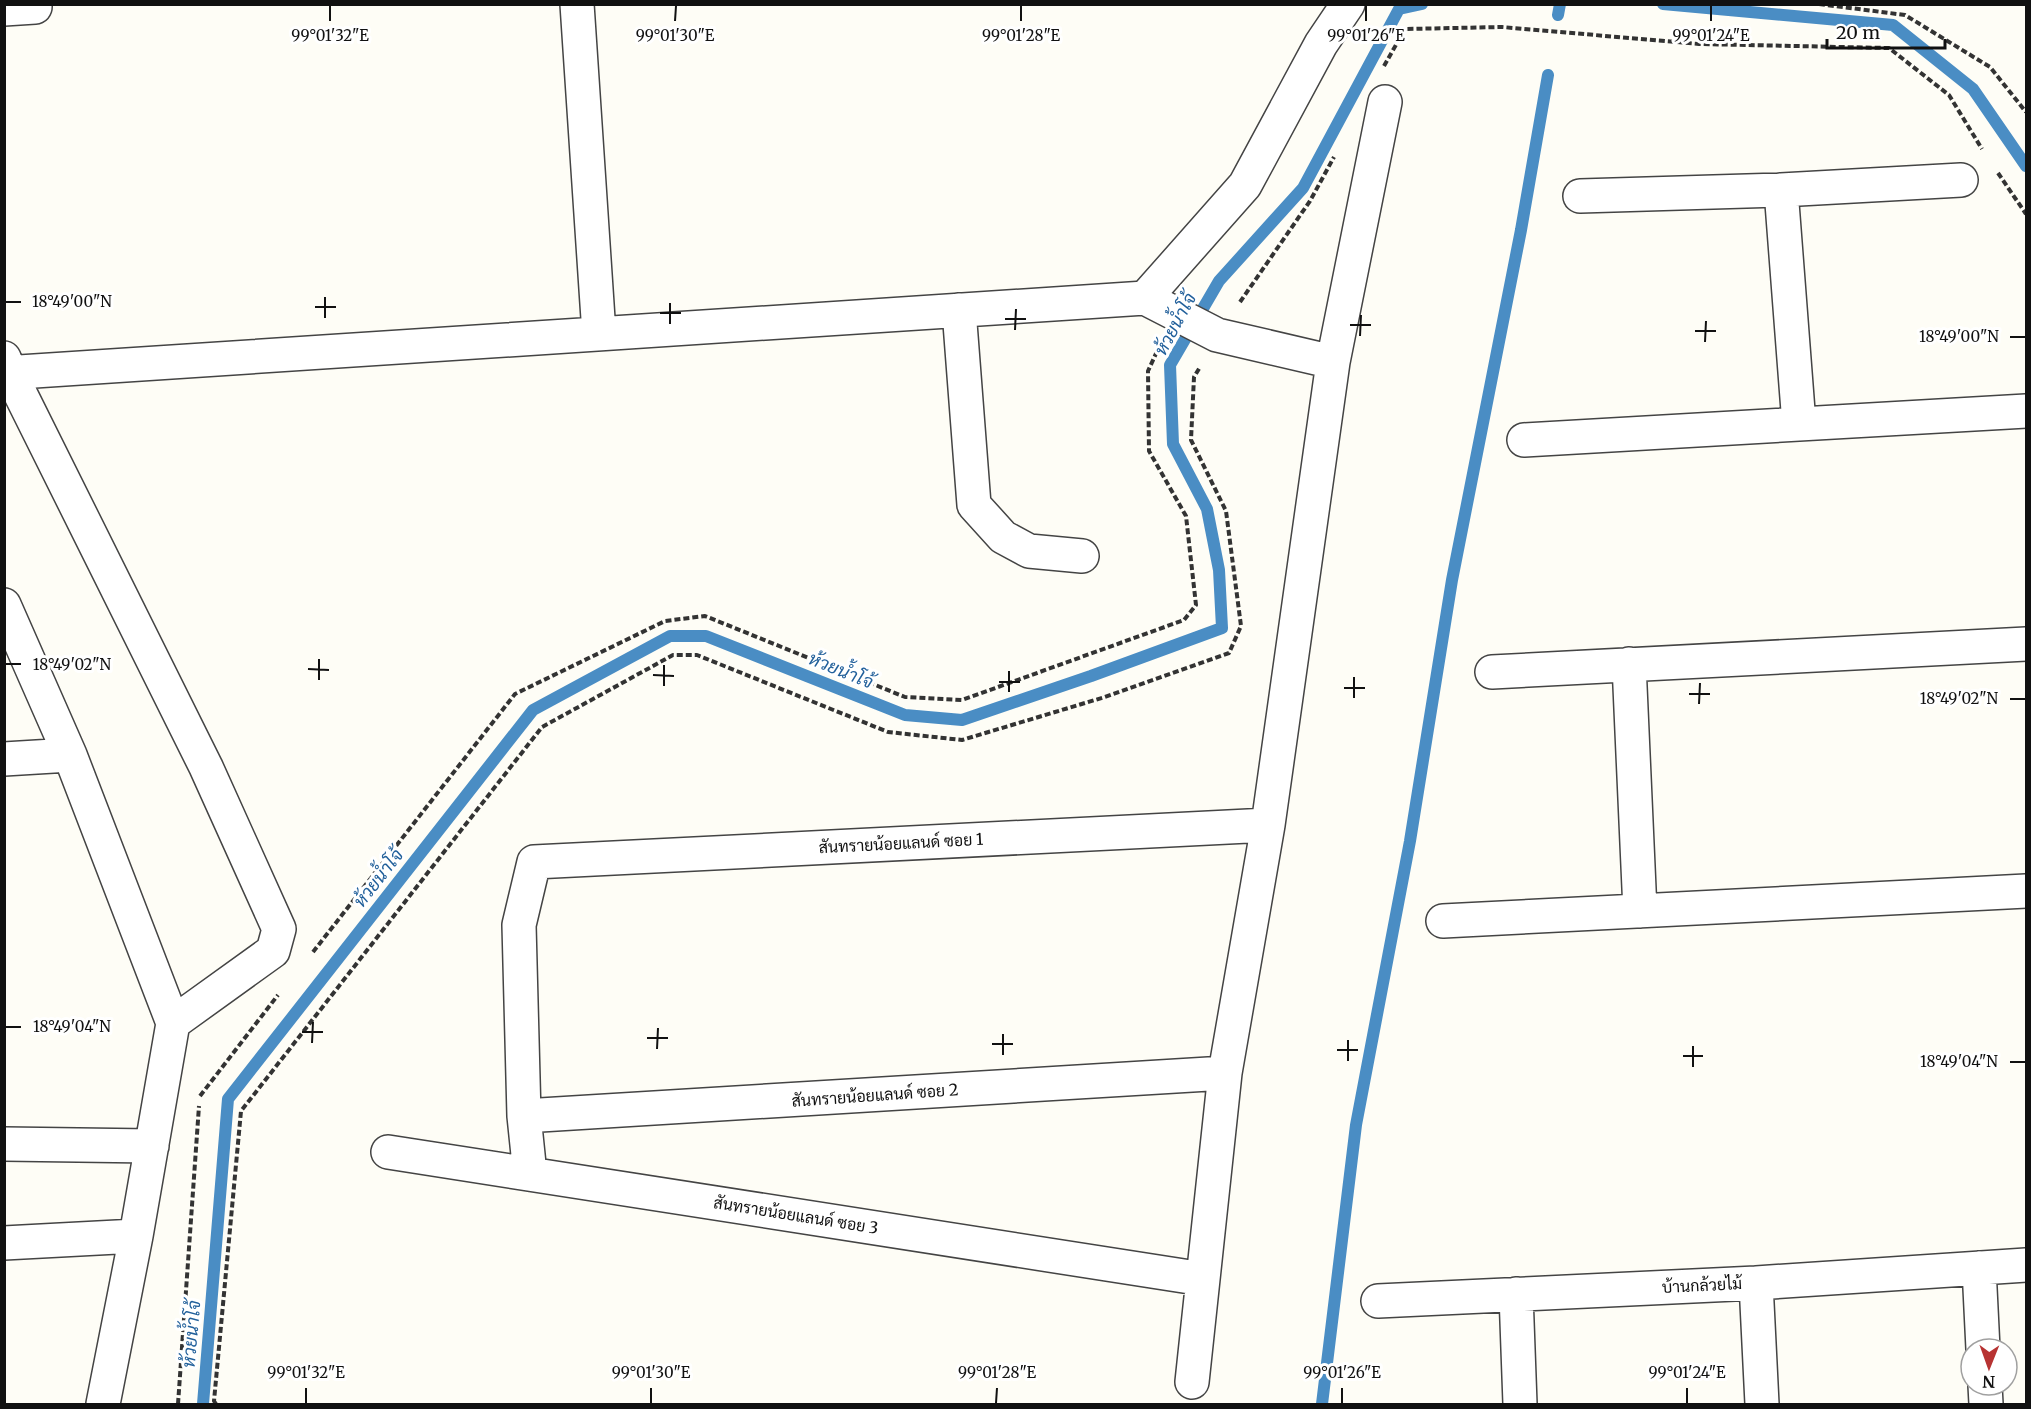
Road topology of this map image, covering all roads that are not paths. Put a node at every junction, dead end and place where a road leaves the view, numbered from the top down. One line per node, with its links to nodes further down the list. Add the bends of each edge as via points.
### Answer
1 (577, 4): 9 (street)
2 (1348, 4): 7 (street, via 1321,44 1245,185)
3 (1385, 102): 10 (street)
4 (1961, 180): 5 (street)
5 (1781, 190): 6 (street); 13 (street)
6 (1580, 196)
7 (1159, 305): 8 (street); 10 (street, via 1217,335)
8 (959, 310): 9 (street); 15 (street, via 974,505 1002,537 1029,551)
9 (599, 334): 11 (street)
10 (1333, 362): 22 (street)
11 (6, 368): 26 (street, via 206,767 279,928 273,951)
12 (2026, 411): 13 (street)
13 (1799, 424): 14 (street)
14 (1524, 440)
15 (1082, 556)
16 (4, 605): 20 (street)
17 (2026, 644): 18 (street)
18 (1629, 664): 19 (street); 24 (street)
19 (1492, 672)
20 (70, 755): 21 (street); 26 (street)
21 (4, 759)
22 (1268, 825): 27 (street); 28 (street, สันทรายน้อยแลนด์ ซอย 1, via 534,862 519,925)
23 (2026, 891): 24 (street)
24 (1640, 910): 25 (street)
25 (1443, 921)
26 (173, 1023): 30 (street)
27 (1225, 1073): 28 (street, สันทรายน้อยแลนด์ ซอย 2); 37 (street)
28 (524, 1116): 32 (street)
29 (4, 1144): 30 (street)
30 (152, 1146): 33 (street)
31 (388, 1152): 32 (street, สันทรายน้อยแลนด์ ซอย 3)
32 (530, 1174): 37 (street, สันทรายน้อยแลนด์ ซอย 3)
33 (136, 1236): 34 (street); 43 (street)
34 (4, 1243)
35 (2026, 1265): 36 (street, บ้านกล้วยไม้)
36 (1979, 1268): 38 (street, บ้านกล้วยไม้); 41 (street)
37 (1203, 1279): 42 (street)
38 (1756, 1283): 39 (street, บ้านกล้วยไม้); 45 (street)
39 (1516, 1294): 40 (street, บ้านกล้วยไม้); 44 (street)
40 (1378, 1301)
41 (1982, 1337)
42 (1192, 1382)
43 (103, 1404)
44 (1520, 1404)
45 (1762, 1404)

